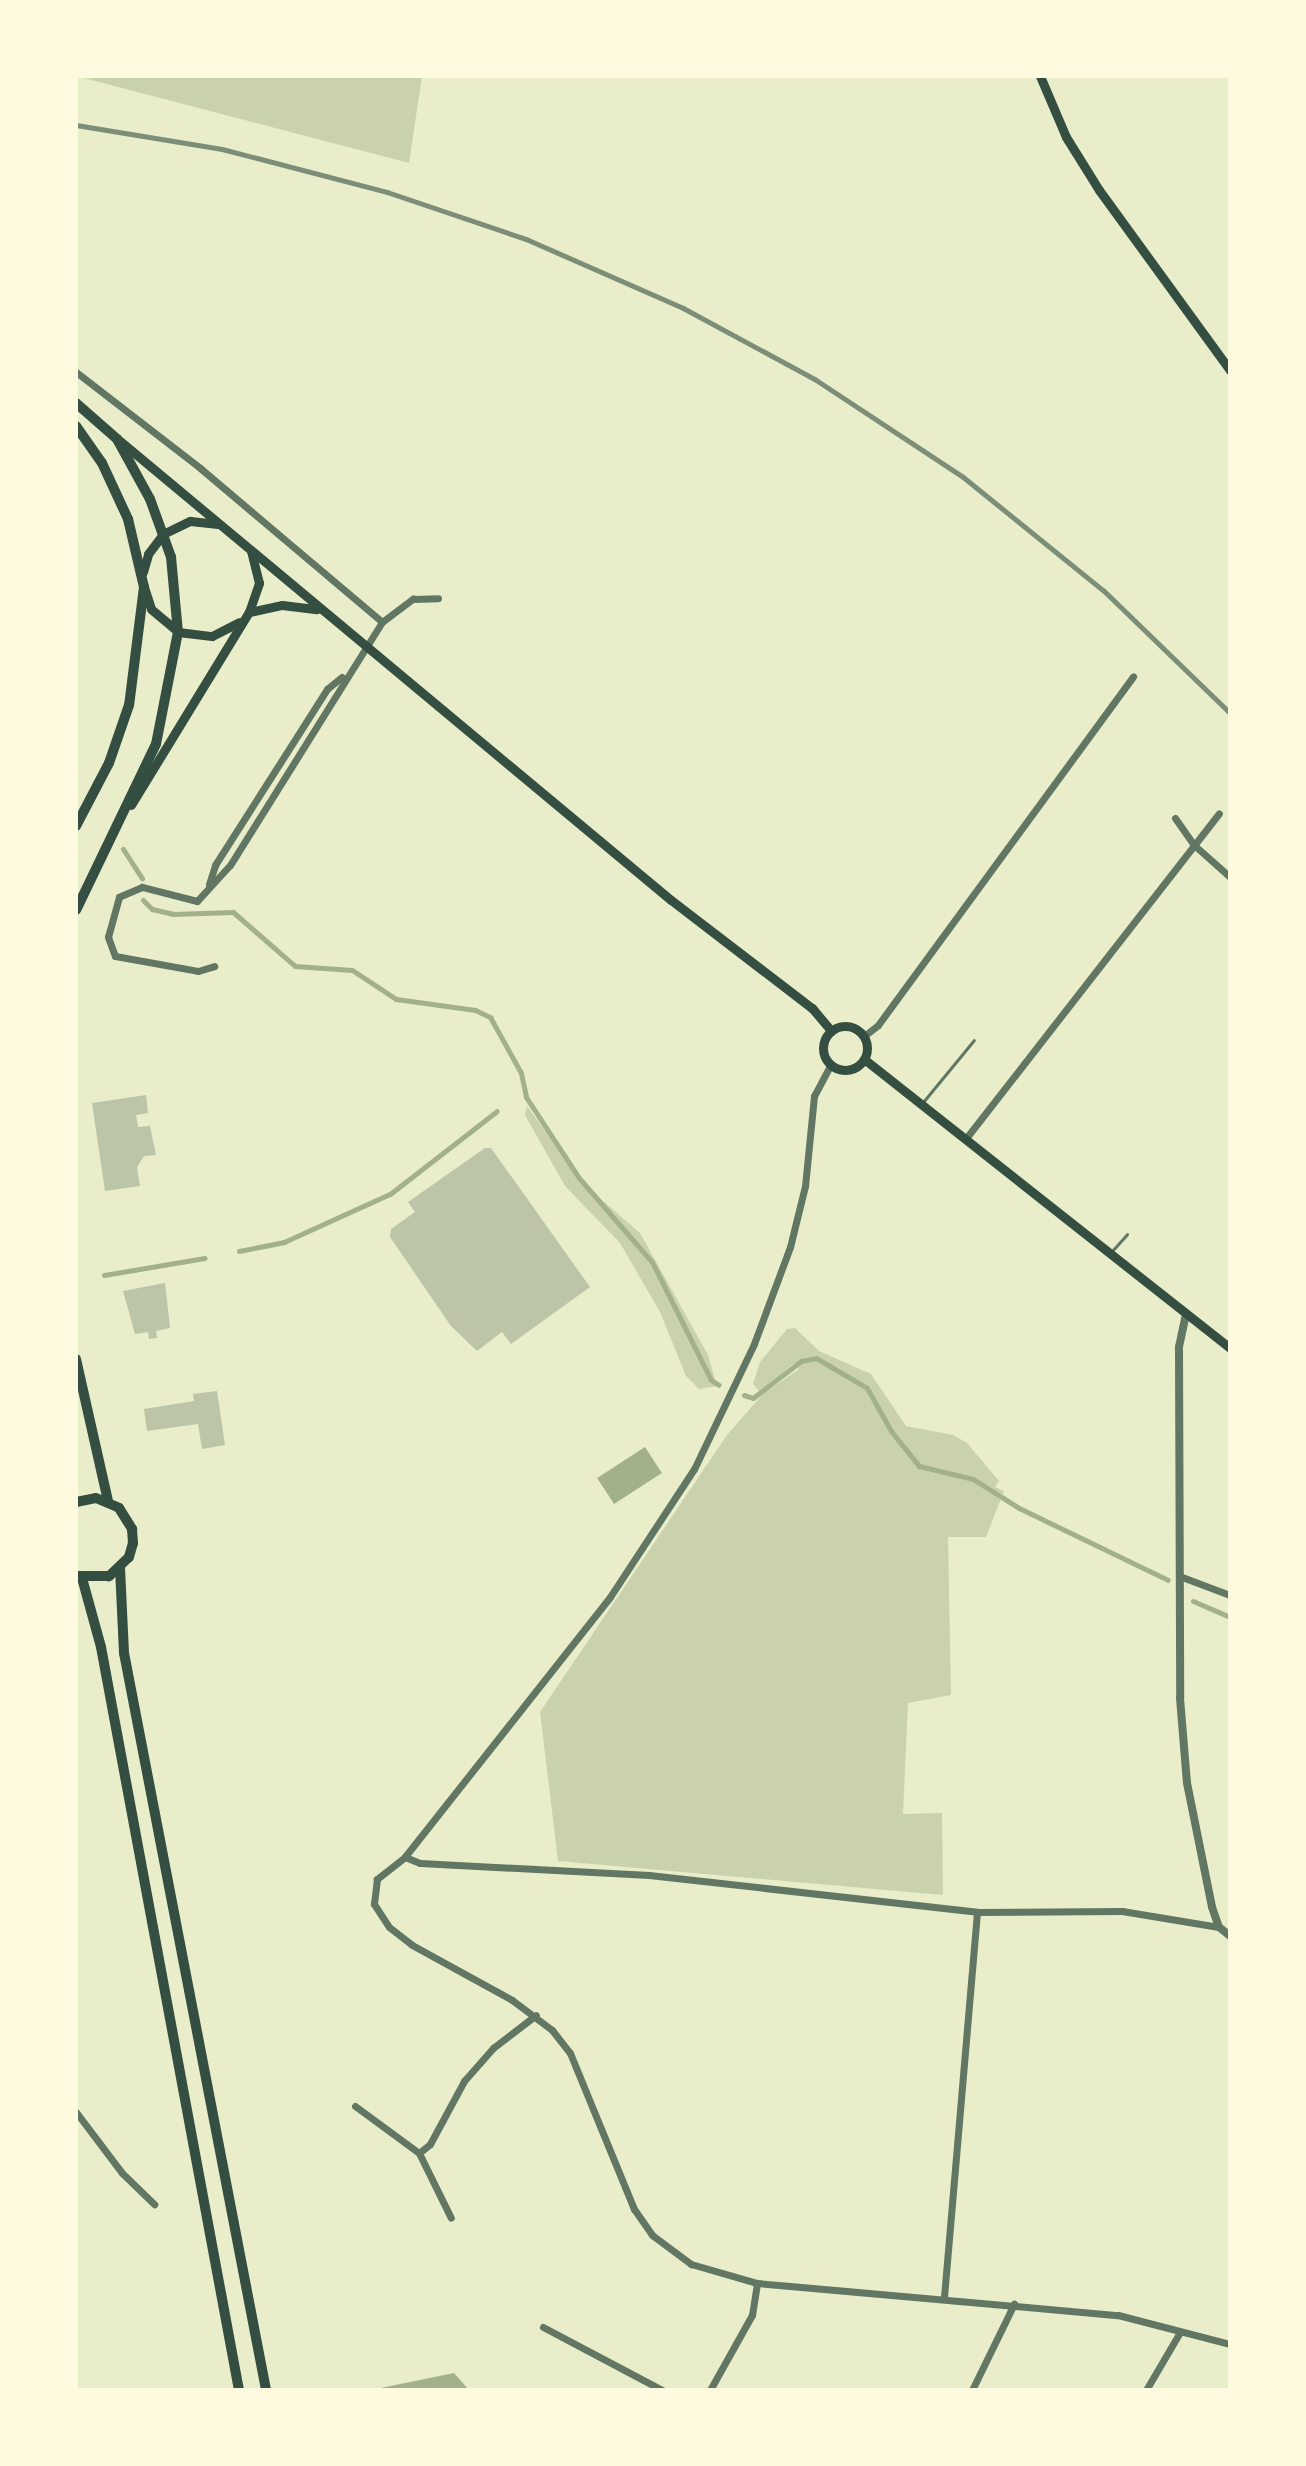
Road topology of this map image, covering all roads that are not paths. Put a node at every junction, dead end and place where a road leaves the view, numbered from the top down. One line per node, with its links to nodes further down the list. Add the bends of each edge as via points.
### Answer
1 (1040, 76): 2 (main road, via 1066,137 1099,190)
2 (1230, 370)
3 (76, 372): 15 (street, via 200,468)
4 (76, 403): 6 (main road)
5 (76, 426): 10 (main road, via 117,493)
6 (117, 439): 7 (main road); 8 (main road)
7 (222, 524): 8 (main road, via 190,521); 9 (main road)
8 (163, 534): 10 (main road); 16 (main road, via 175,580)
9 (247, 544): 13 (main road); 14 (main road, via 259,583)
10 (143, 572): 11 (main road)
11 (144, 587): 16 (main road, via 151,609); 23 (main road, via 129,705 109,763)
12 (438, 598): 15 (street, via 413,599)
13 (319, 610): 14 (main road, via 282,605); 17 (main road)
14 (245, 616): 16 (main road, via 212,636); 20 (main road, via 181,730)
15 (382, 622): 17 (street)
16 (178, 632): 20 (main road, via 156,744)
17 (365, 647): 18 (street); 29 (main road, via 671,900 812,1008)
18 (345, 675): 26 (street, via 336,698 230,865); 26 (street, via 327,689 215,865)
19 (1133, 676): 30 (street, via 878,1025)
20 (129, 808): 27 (main road)
21 (1219, 813): 24 (street)
22 (1175, 818): 24 (street)
23 (76, 826)
24 (1194, 845): 25 (street); 35 (street)
25 (1230, 877)
26 (208, 886): 28 (street, via 197,901 189,902 129,888 112,916 109,947 115,956 198,971)
27 (76, 910)
28 (214, 966)
29 (831, 1031): 30 (main road, via 845,1025); 33 (main road, via 824,1044)
30 (864, 1036): 32 (main road)
31 (974, 1040): 34 (lane)
32 (864, 1059): 33 (main road, via 845,1070); 34 (main road)
33 (831, 1064): 47 (street, via 814,1096 805,1186 790,1247 754,1344 694,1469 610,1597)
34 (923, 1103): 35 (main road)
35 (967, 1137): 37 (main road)
36 (1127, 1234): 37 (lane)
37 (1109, 1254): 38 (main road)
38 (1186, 1314): 39 (main road); 45 (street, via 1179,1347)
39 (1230, 1348)
40 (76, 1359): 41 (main road)
41 (108, 1501): 42 (main road); 43 (main road, via 132,1529 133,1543)
42 (76, 1502)
43 (120, 1568): 44 (main road, via 109,1576); 64 (main road, via 124,1653)
44 (79, 1577): 63 (main road, via 101,1647)
45 (1182, 1577): 46 (street); 49 (street, via 1180,1698 1187,1783)
46 (1230, 1595)
47 (405, 1857): 48 (street, via 420,1863 649,1875); 51 (street, via 377,1879 373,1890 378,1914 412,1945)
48 (977, 1912): 49 (street, via 1122,1911); 58 (street)
49 (1219, 1927): 50 (street)
50 (1230, 1936)
51 (536, 2015): 54 (street, via 493,2048 464,2081 430,2144); 57 (street, via 570,2053 634,2209 652,2235 691,2264)
52 (355, 2106): 54 (street)
53 (76, 2112): 55 (street, via 122,2173)
54 (419, 2153): 56 (street)
55 (154, 2204)
56 (451, 2218)
57 (757, 2283): 58 (street); 66 (street, via 752,2315)
58 (944, 2297): 59 (street)
59 (1014, 2304): 61 (street, via 1118,2315); 67 (street)
60 (543, 2327): 65 (street)
61 (1180, 2332): 62 (street); 68 (street)
62 (1230, 2344)
63 (239, 2390)
64 (266, 2390)
65 (662, 2390)
66 (710, 2390)
67 (972, 2390)
68 (1146, 2390)

